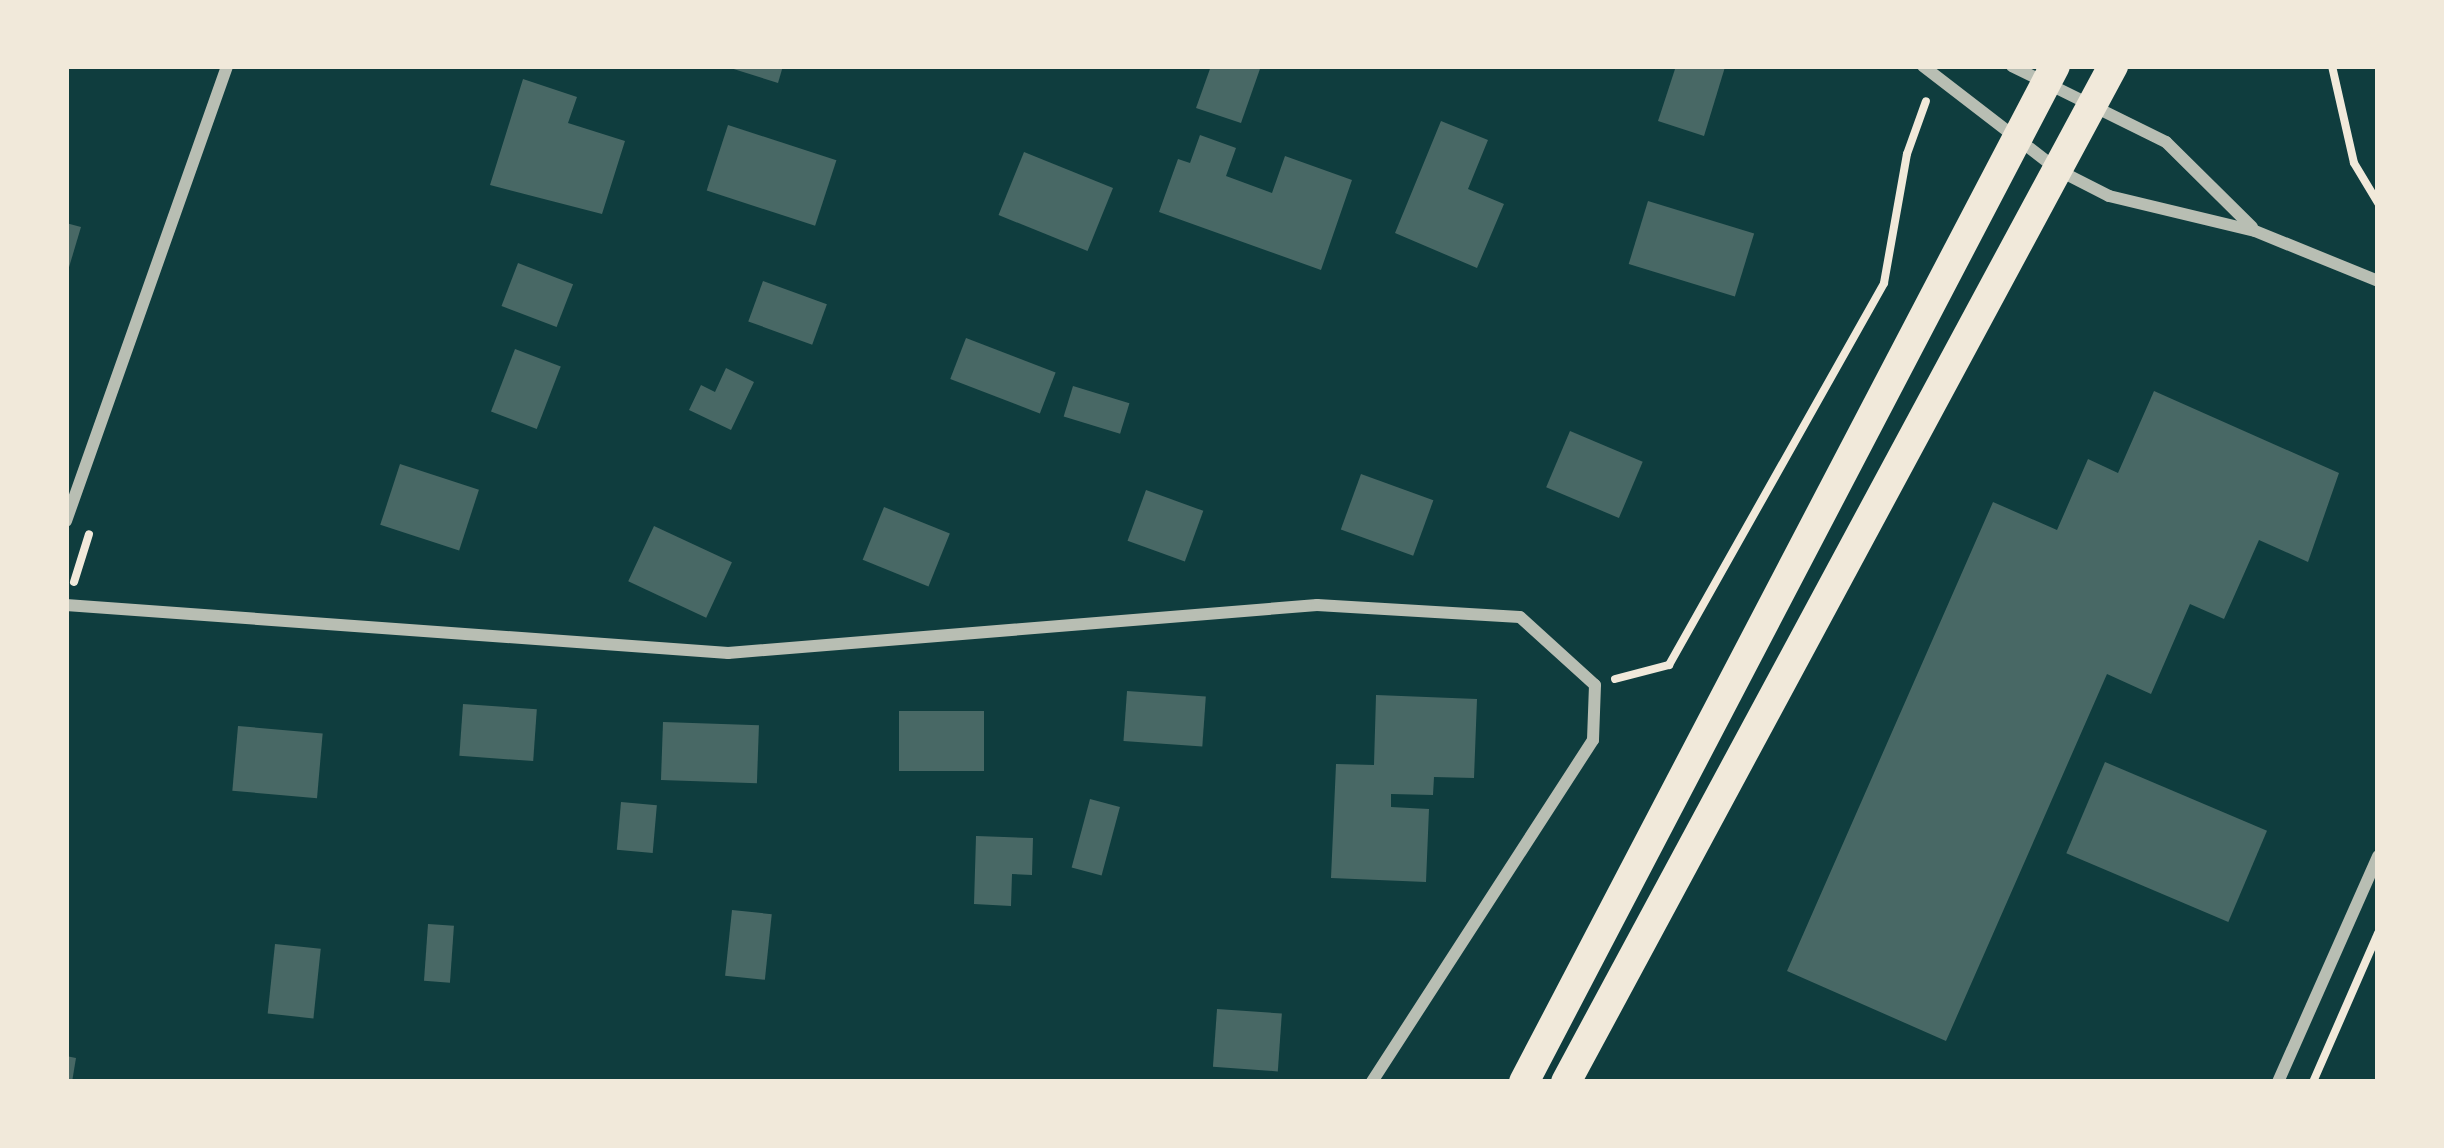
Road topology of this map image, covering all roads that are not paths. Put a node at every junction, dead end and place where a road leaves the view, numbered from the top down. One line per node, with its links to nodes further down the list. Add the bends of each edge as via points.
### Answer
1 (227, 66): 11 (street)
2 (1923, 66): 7 (street)
3 (2012, 66): 5 (street)
4 (2113, 66): 6 (main road)
5 (2051, 74): 6 (street); 7 (main road)
6 (2093, 104): 8 (main road); 9 (street, via 2166,142)
7 (2013, 136): 8 (street); 15 (main road)
8 (2058, 170): 9 (street, via 2109,196); 16 (main road)
9 (2255, 231): 10 (street)
10 (2378, 280)
11 (66, 521)
12 (66, 605): 14 (street, via 728,653 1317,605 1520,617 1595,685 1593,740)
13 (2378, 856): 17 (street)
14 (1372, 1082)
15 (1524, 1082)
16 (1566, 1082)
17 (2278, 1082)

